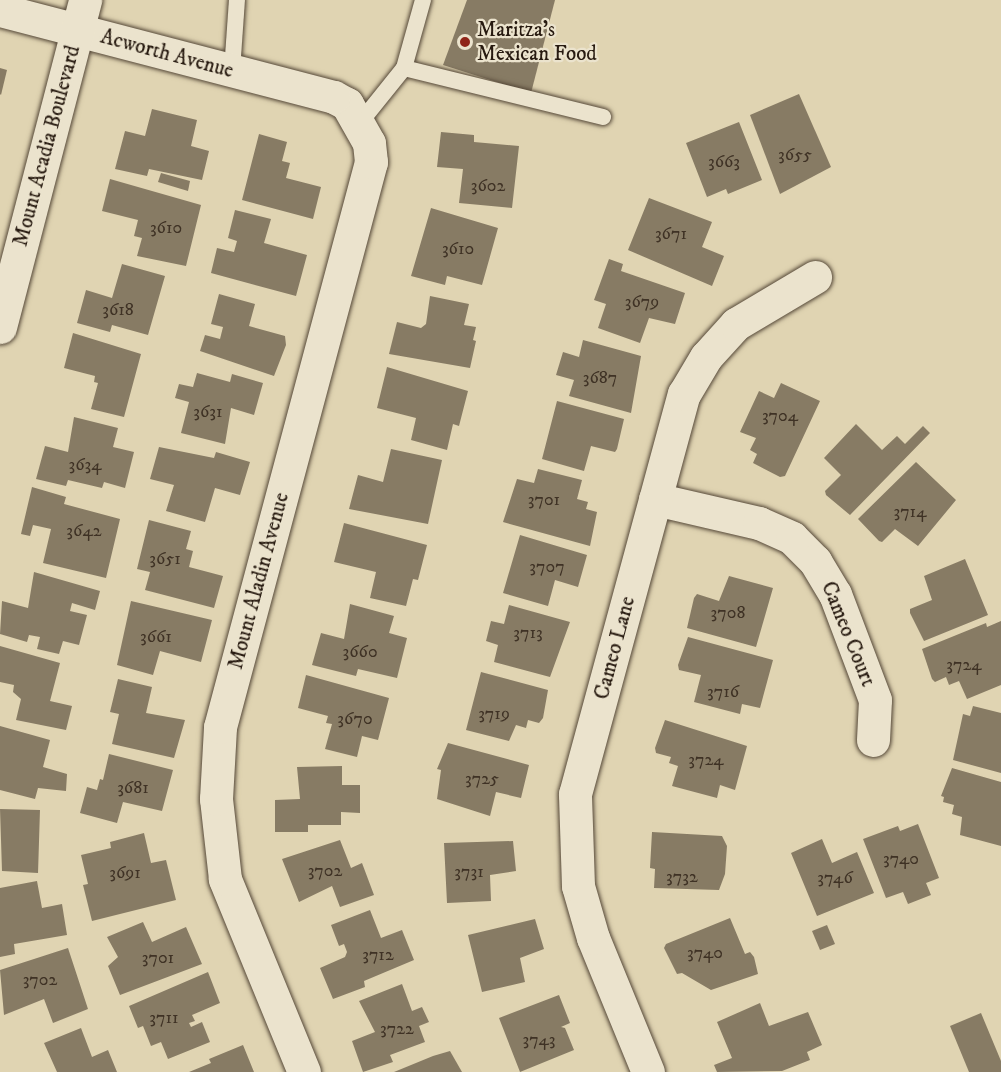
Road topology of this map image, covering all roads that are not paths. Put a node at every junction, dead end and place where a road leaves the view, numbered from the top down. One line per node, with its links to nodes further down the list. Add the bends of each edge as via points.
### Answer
1 (237, 0): 6 (lane)
2 (423, 0): 5 (lane)
3 (0, 10): 4 (street, Acworth Avenue)
4 (81, 15): 6 (street, Acworth Avenue); 11 (street, Mount Acadia Boulevard)
5 (404, 68): 8 (lane); 9 (lane)
6 (232, 71): 7 (street, Acworth Avenue)
7 (334, 97): 9 (street, Mount Aladin Avenue, via 347,104)
8 (603, 117)
9 (359, 124): 14 (street, Mount Aladin Avenue, via 369,143 370,162 220,727 217,778 225,879)
10 (815, 277): 12 (street, Cameo Lane, via 736,324 706,357 684,394)
11 (0, 327)
12 (655, 499): 13 (street, Cameo Court, via 759,523 792,538 815,561 836,594 875,700); 15 (street, Cameo Lane, via 575,794 578,886 593,938)
13 (873, 740)
14 (304, 1072)
15 (648, 1072)

